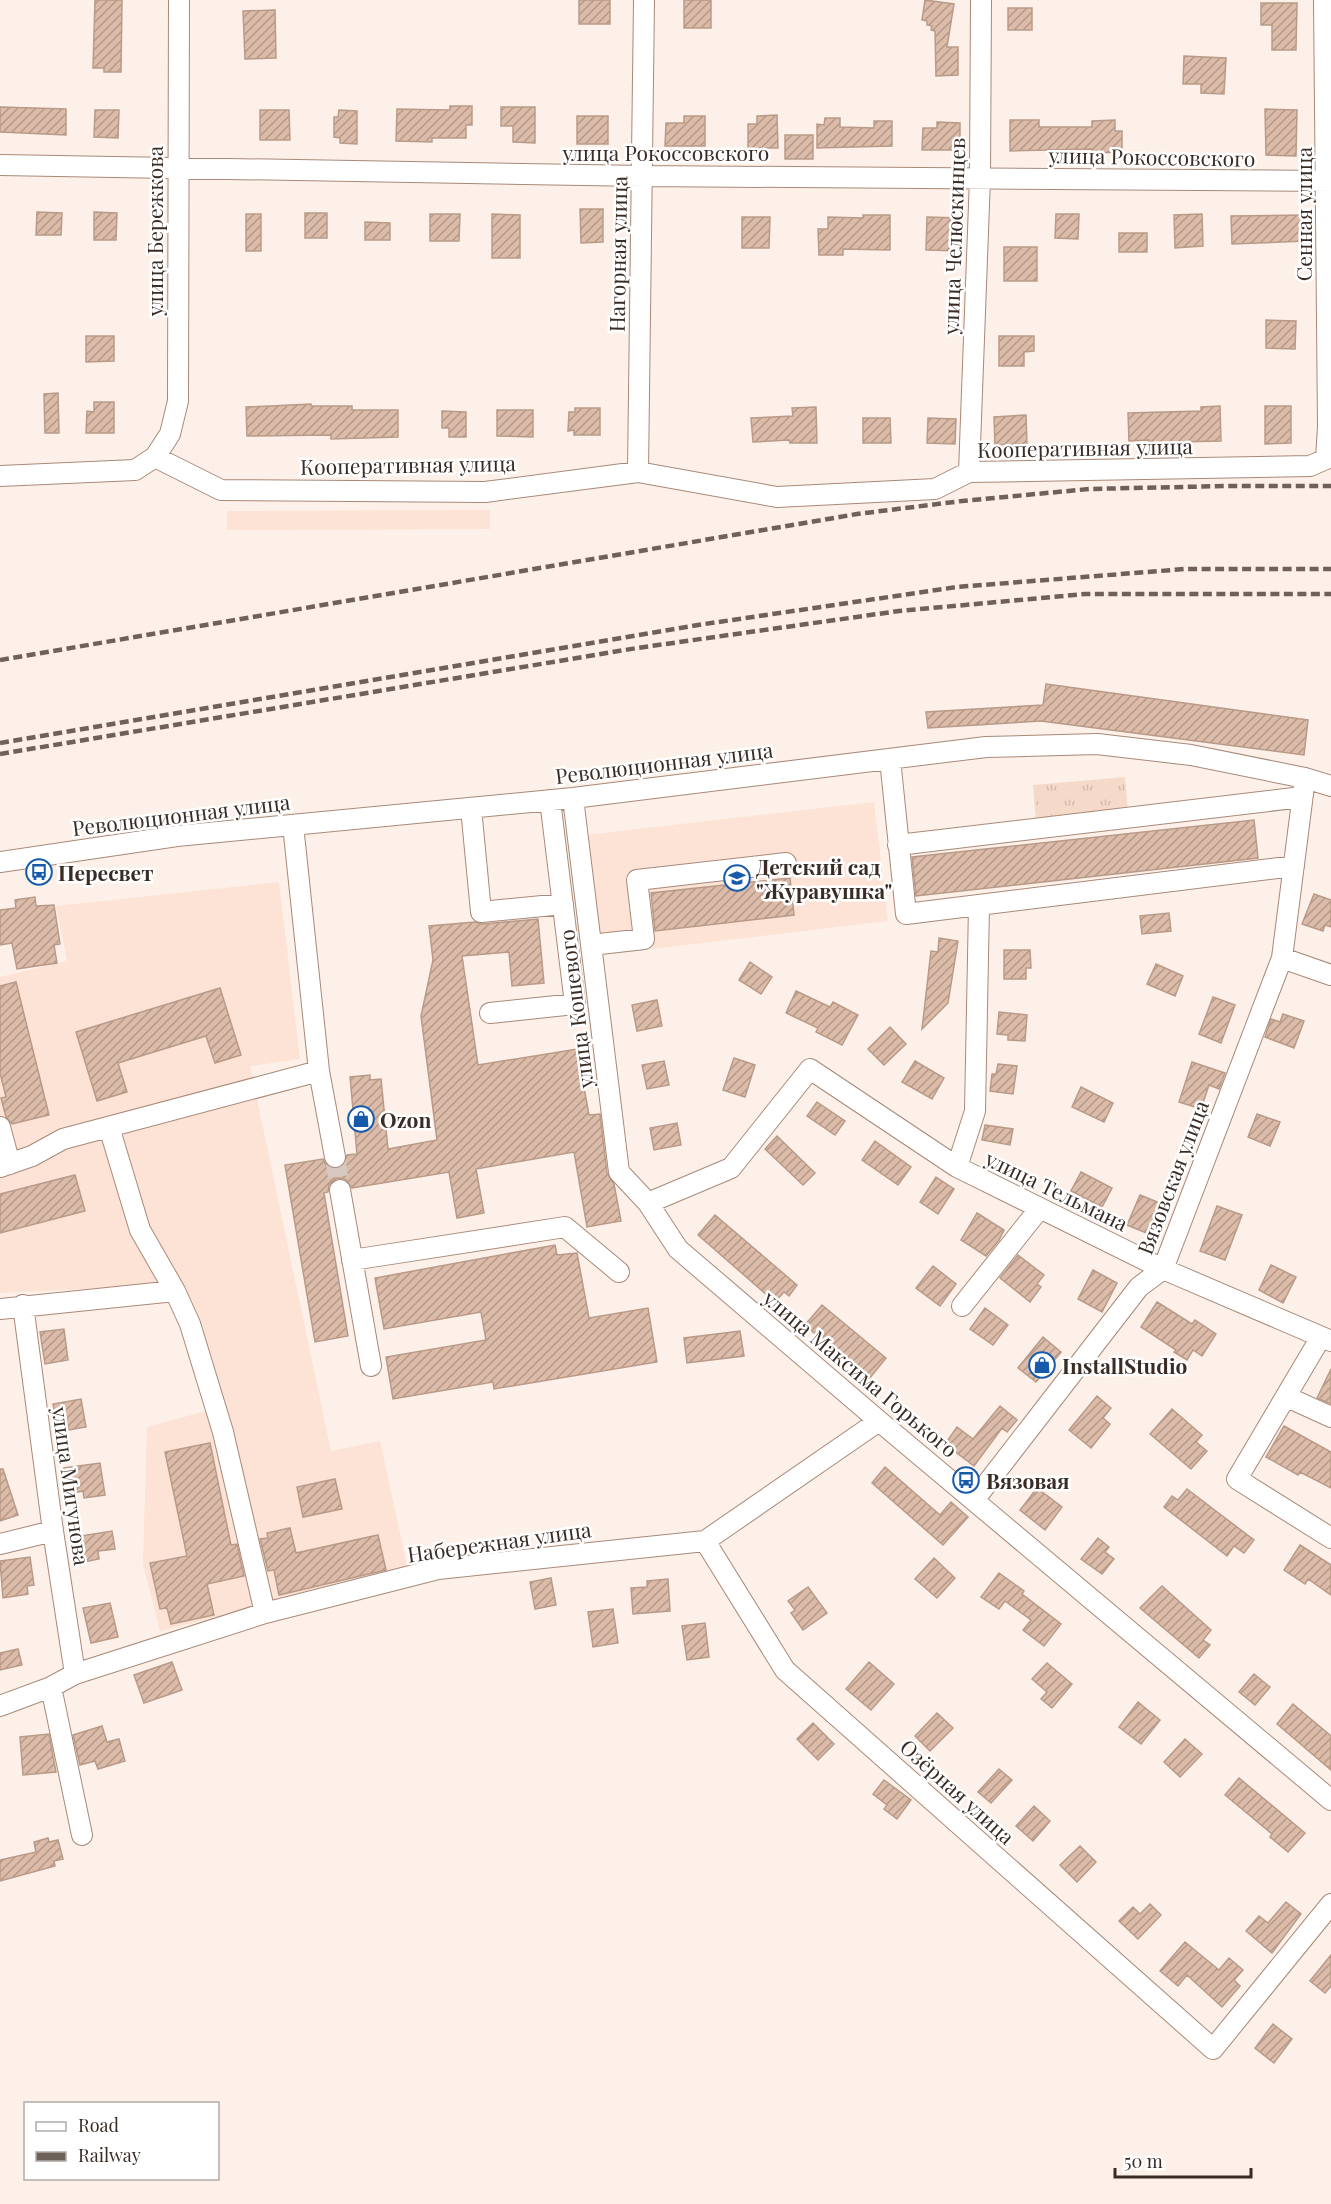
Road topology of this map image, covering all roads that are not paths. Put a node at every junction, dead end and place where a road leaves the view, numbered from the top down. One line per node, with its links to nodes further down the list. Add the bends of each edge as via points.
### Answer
1 (179, 0): 6 (street, улица Бережкова)
2 (644, 0): 7 (street, Нагорная улица)
3 (981, 0): 8 (street, улица Челюскинцев)
4 (1324, 0): 9 (street, Сенная улица)
5 (0, 165): 6 (street, улица Рокоссовского)
6 (178, 170): 7 (street, улица Рокоссовского); 11 (street, улица Бережкова, via 178,401 170,434)
7 (642, 176): 8 (street, улица Рокоссовского); 12 (street, Нагорная улица)
8 (980, 178): 9 (street, улица Рокоссовского); 13 (street, улица Челюскинцев)
9 (1329, 181): 10 (street, Сенная улица)
10 (1330, 427): 13 (street, Кооперативная улица, via 1326,459 1310,466)
11 (155, 457): 12 (street, Кооперативная улица, via 221,490 485,492); 14 (street, via 135,470)
12 (638, 472): 13 (street, Кооперативная улица, via 777,497 935,489)
13 (969, 472)
14 (0, 476)
15 (890, 759): 17 (street, Революционная улица, via 986,747 1097,744 1191,755); 18 (street, Революционная улица); 22 (street)
16 (1331, 786): 17 (street, Революционная улица)
17 (1303, 788): 22 (street); 25 (street, Вязовская улица)
18 (573, 798): 19 (street, Революционная улица); 28 (street, улица Кошевого)
19 (550, 800): 20 (street, Революционная улица); 26 (street)
20 (471, 808): 21 (street, Революционная улица); 26 (street, via 482,912)
21 (293, 825): 23 (street, Революционная улица, via 177,836); 32 (street)
22 (898, 845): 27 (street, via 906,914)
23 (0, 862)
24 (786, 863): 28 (street, via 638,880 644,939)
25 (1294, 866): 27 (street); 29 (street, Вязовская улица)
26 (563, 904): 31 (street, via 575,1004)
27 (979, 906): 37 (street, via 975,1111)
28 (591, 945): 39 (street, улица Кошевого, via 619,1172)
29 (1282, 958): 30 (street); 42 (street, Вязовская улица)
30 (1331, 975)
31 (490, 1013)
32 (319, 1071): 34 (street); 35 (street)
33 (0, 1127): 36 (street)
34 (109, 1127): 36 (street, via 63,1139); 44 (street, via 140,1230)
35 (335, 1157)
36 (5, 1165)
37 (957, 1167): 39 (street, улица Тельмана, via 810,1068 731,1168); 40 (street, улица Тельмана)
38 (340, 1190): 41 (street)
39 (648, 1203): 52 (street, улица Максима Горького, via 678,1249)
40 (1040, 1208): 42 (street, улица Тельмана); 46 (street)
41 (352, 1260): 43 (street, via 565,1227); 49 (street)
42 (1163, 1269): 48 (street, улица Тельмана); 53 (street, Вязовская улица, via 1139,1287)
43 (619, 1272)
44 (175, 1291): 45 (street); 58 (street, via 190,1324 223,1432)
45 (23, 1305): 47 (street); 54 (street, улица Мигунова)
46 (962, 1306)
47 (0, 1309)
48 (1326, 1339): 50 (street)
49 (371, 1366)
50 (1287, 1397): 51 (street); 55 (street, via 1237,1479)
51 (1331, 1417)
52 (879, 1421): 53 (street, улица Максима Горького); 56 (street, Набережная улица)
53 (975, 1499): 62 (street, улица Максима Горького)
54 (53, 1531): 57 (street); 59 (street, улица Мигунова)
55 (1331, 1538)
56 (705, 1541): 58 (street, Набережная улица, via 438,1569); 64 (street, Озёрная улица, via 785,1670 1213,2049)
57 (0, 1544)
58 (265, 1613): 59 (street, Набережная улица)
59 (75, 1674): 60 (street, Набережная улица)
60 (51, 1687): 61 (street, Набережная улица); 63 (street)
61 (0, 1707)
62 (1331, 1800)
63 (82, 1835)
64 (1331, 1904)

